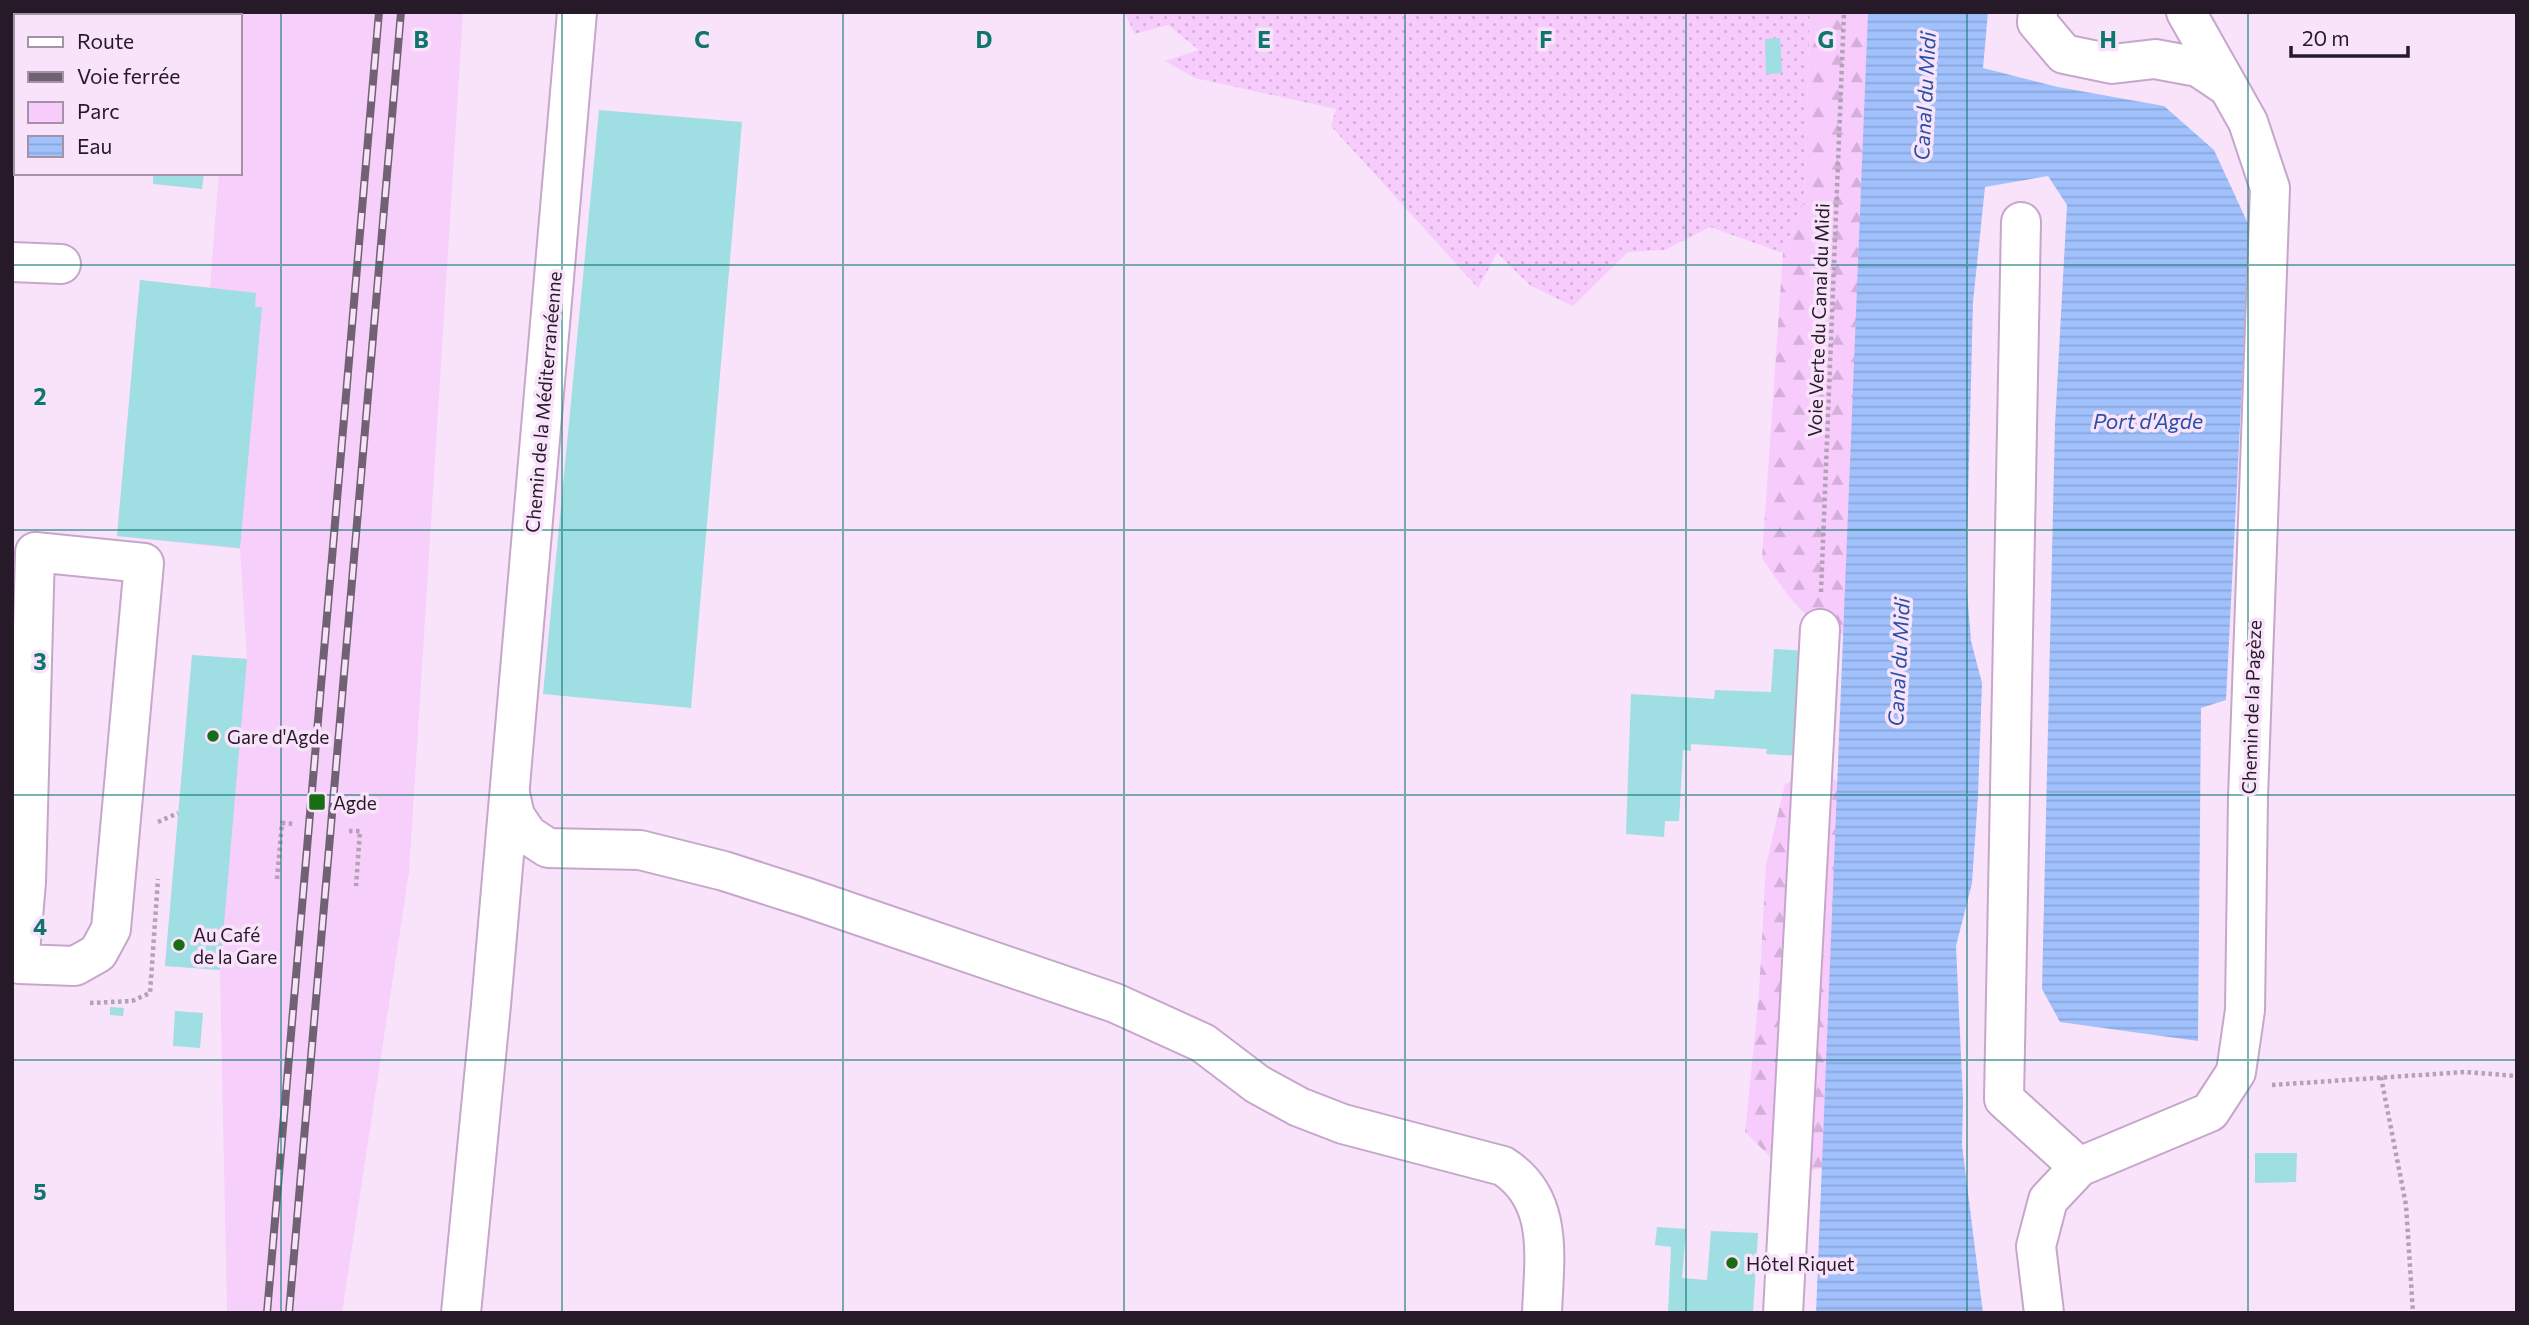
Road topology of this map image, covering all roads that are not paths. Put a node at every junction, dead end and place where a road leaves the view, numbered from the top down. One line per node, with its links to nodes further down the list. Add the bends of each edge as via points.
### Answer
1 (577, 12): 9 (street, Chemin de la Méditerranéenne)
2 (2038, 12): 4 (street, via 2037,22 2064,54 2112,64 2155,59 2198,67)
3 (2186, 12): 4 (street, Chemin de la Pagèze)
4 (2228, 87): 11 (street, Chemin de la Pagèze, via 2248,122 2270,188 2245,1010 2236,1072 2210,1112)
5 (2021, 222): 11 (street, via 2004,1099)
6 (12, 262): 7 (street)
7 (61, 264)
8 (1820, 629): 14 (street)
9 (510, 792): 12 (street, Chemin de la Méditerranéenne); 13 (street, via 515,816 528,835 548,848 640,850 805,897 1115,1003 1203,1043 1257,1084 1299,1107 1503,1166 1532,1194 1543,1222)
10 (15, 964): 10 (street, via 26,882 35,552 144,563 111,929 98,953 75,966)
11 (2079, 1167): 15 (street, Chemin de la Pagèze, via 2048,1200 2036,1246)
12 (461, 1313)
13 (1542, 1313)
14 (1783, 1313)
15 (2044, 1313)

